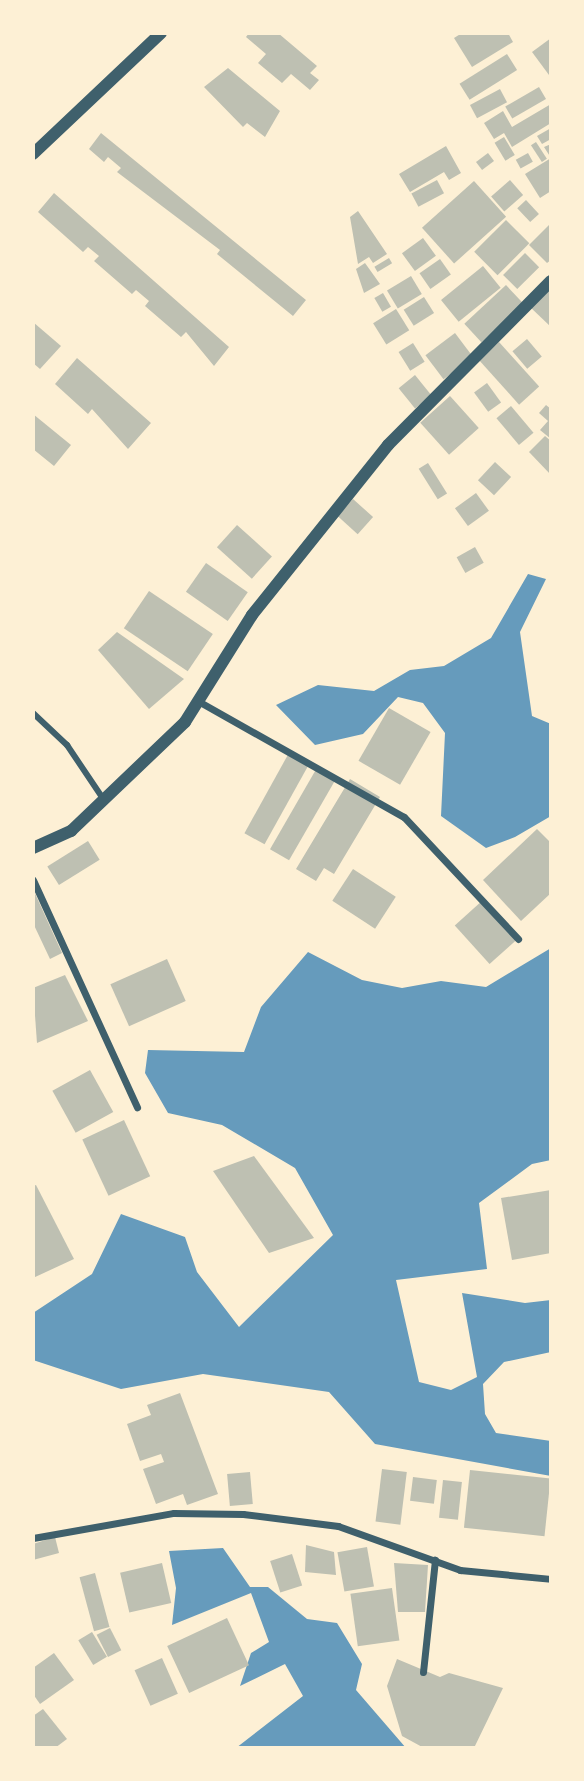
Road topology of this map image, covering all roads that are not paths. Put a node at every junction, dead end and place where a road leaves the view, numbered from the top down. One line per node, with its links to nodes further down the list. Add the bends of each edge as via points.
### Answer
1 (161, 33): 2 (street)
2 (33, 154)
3 (551, 281): 4 (street, via 388,445 252,615)
4 (198, 701): 6 (street); 9 (street, via 404,817)
5 (33, 713): 6 (street, via 66,745)
6 (104, 800): 7 (street, via 71,831)
7 (33, 848)
8 (33, 880): 10 (street)
9 (518, 939)
10 (137, 1107)
11 (33, 1538): 12 (street, via 174,1513 243,1514 338,1526)
12 (435, 1560): 13 (street, via 460,1570); 14 (street)
13 (551, 1579)
14 (423, 1672)

